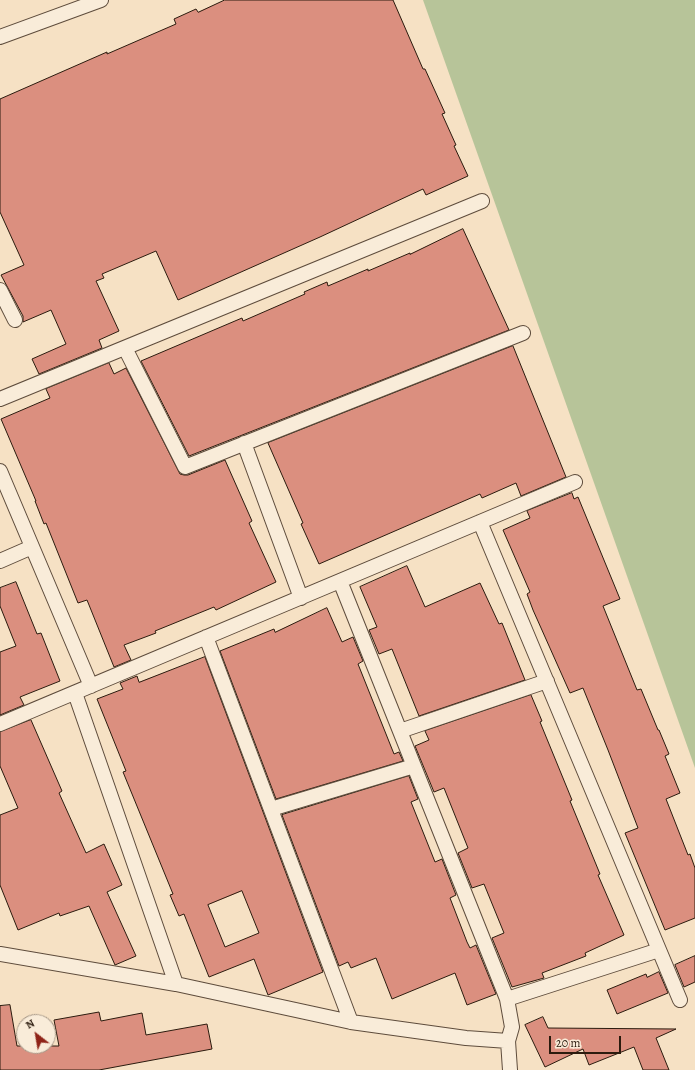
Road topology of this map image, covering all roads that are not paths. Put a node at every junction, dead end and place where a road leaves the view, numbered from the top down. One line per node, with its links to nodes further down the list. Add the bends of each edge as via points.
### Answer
1 (101, 0): 2 (lane)
2 (0, 37)
3 (482, 201): 7 (lane)
4 (0, 290): 5 (lane)
5 (15, 320)
6 (523, 333): 9 (lane)
7 (125, 348): 8 (lane); 9 (lane, via 185,467)
8 (0, 399)
9 (244, 443): 16 (lane)
10 (0, 471): 13 (lane)
11 (576, 482): 12 (lane)
12 (480, 522): 15 (lane); 18 (lane)
13 (32, 547): 14 (lane); 19 (lane)
14 (0, 561)
15 (340, 581): 16 (lane); 22 (lane)
16 (300, 598): 17 (lane)
17 (206, 637): 19 (lane); 24 (lane)
18 (547, 681): 22 (lane); 25 (lane)
19 (91, 686): 20 (lane)
20 (75, 693): 21 (lane); 27 (lane)
21 (0, 724)
22 (400, 731): 23 (lane)
23 (414, 766): 24 (lane); 28 (lane)
24 (271, 809): 30 (lane)
25 (659, 950): 28 (lane); 29 (lane)
26 (0, 954): 27 (lane)
27 (176, 984): 30 (lane)
28 (507, 999): 31 (lane, via 512,1027)
29 (680, 1000)
30 (350, 1022): 31 (lane, via 466,1038)
31 (508, 1041): 32 (lane)
32 (510, 1070)

